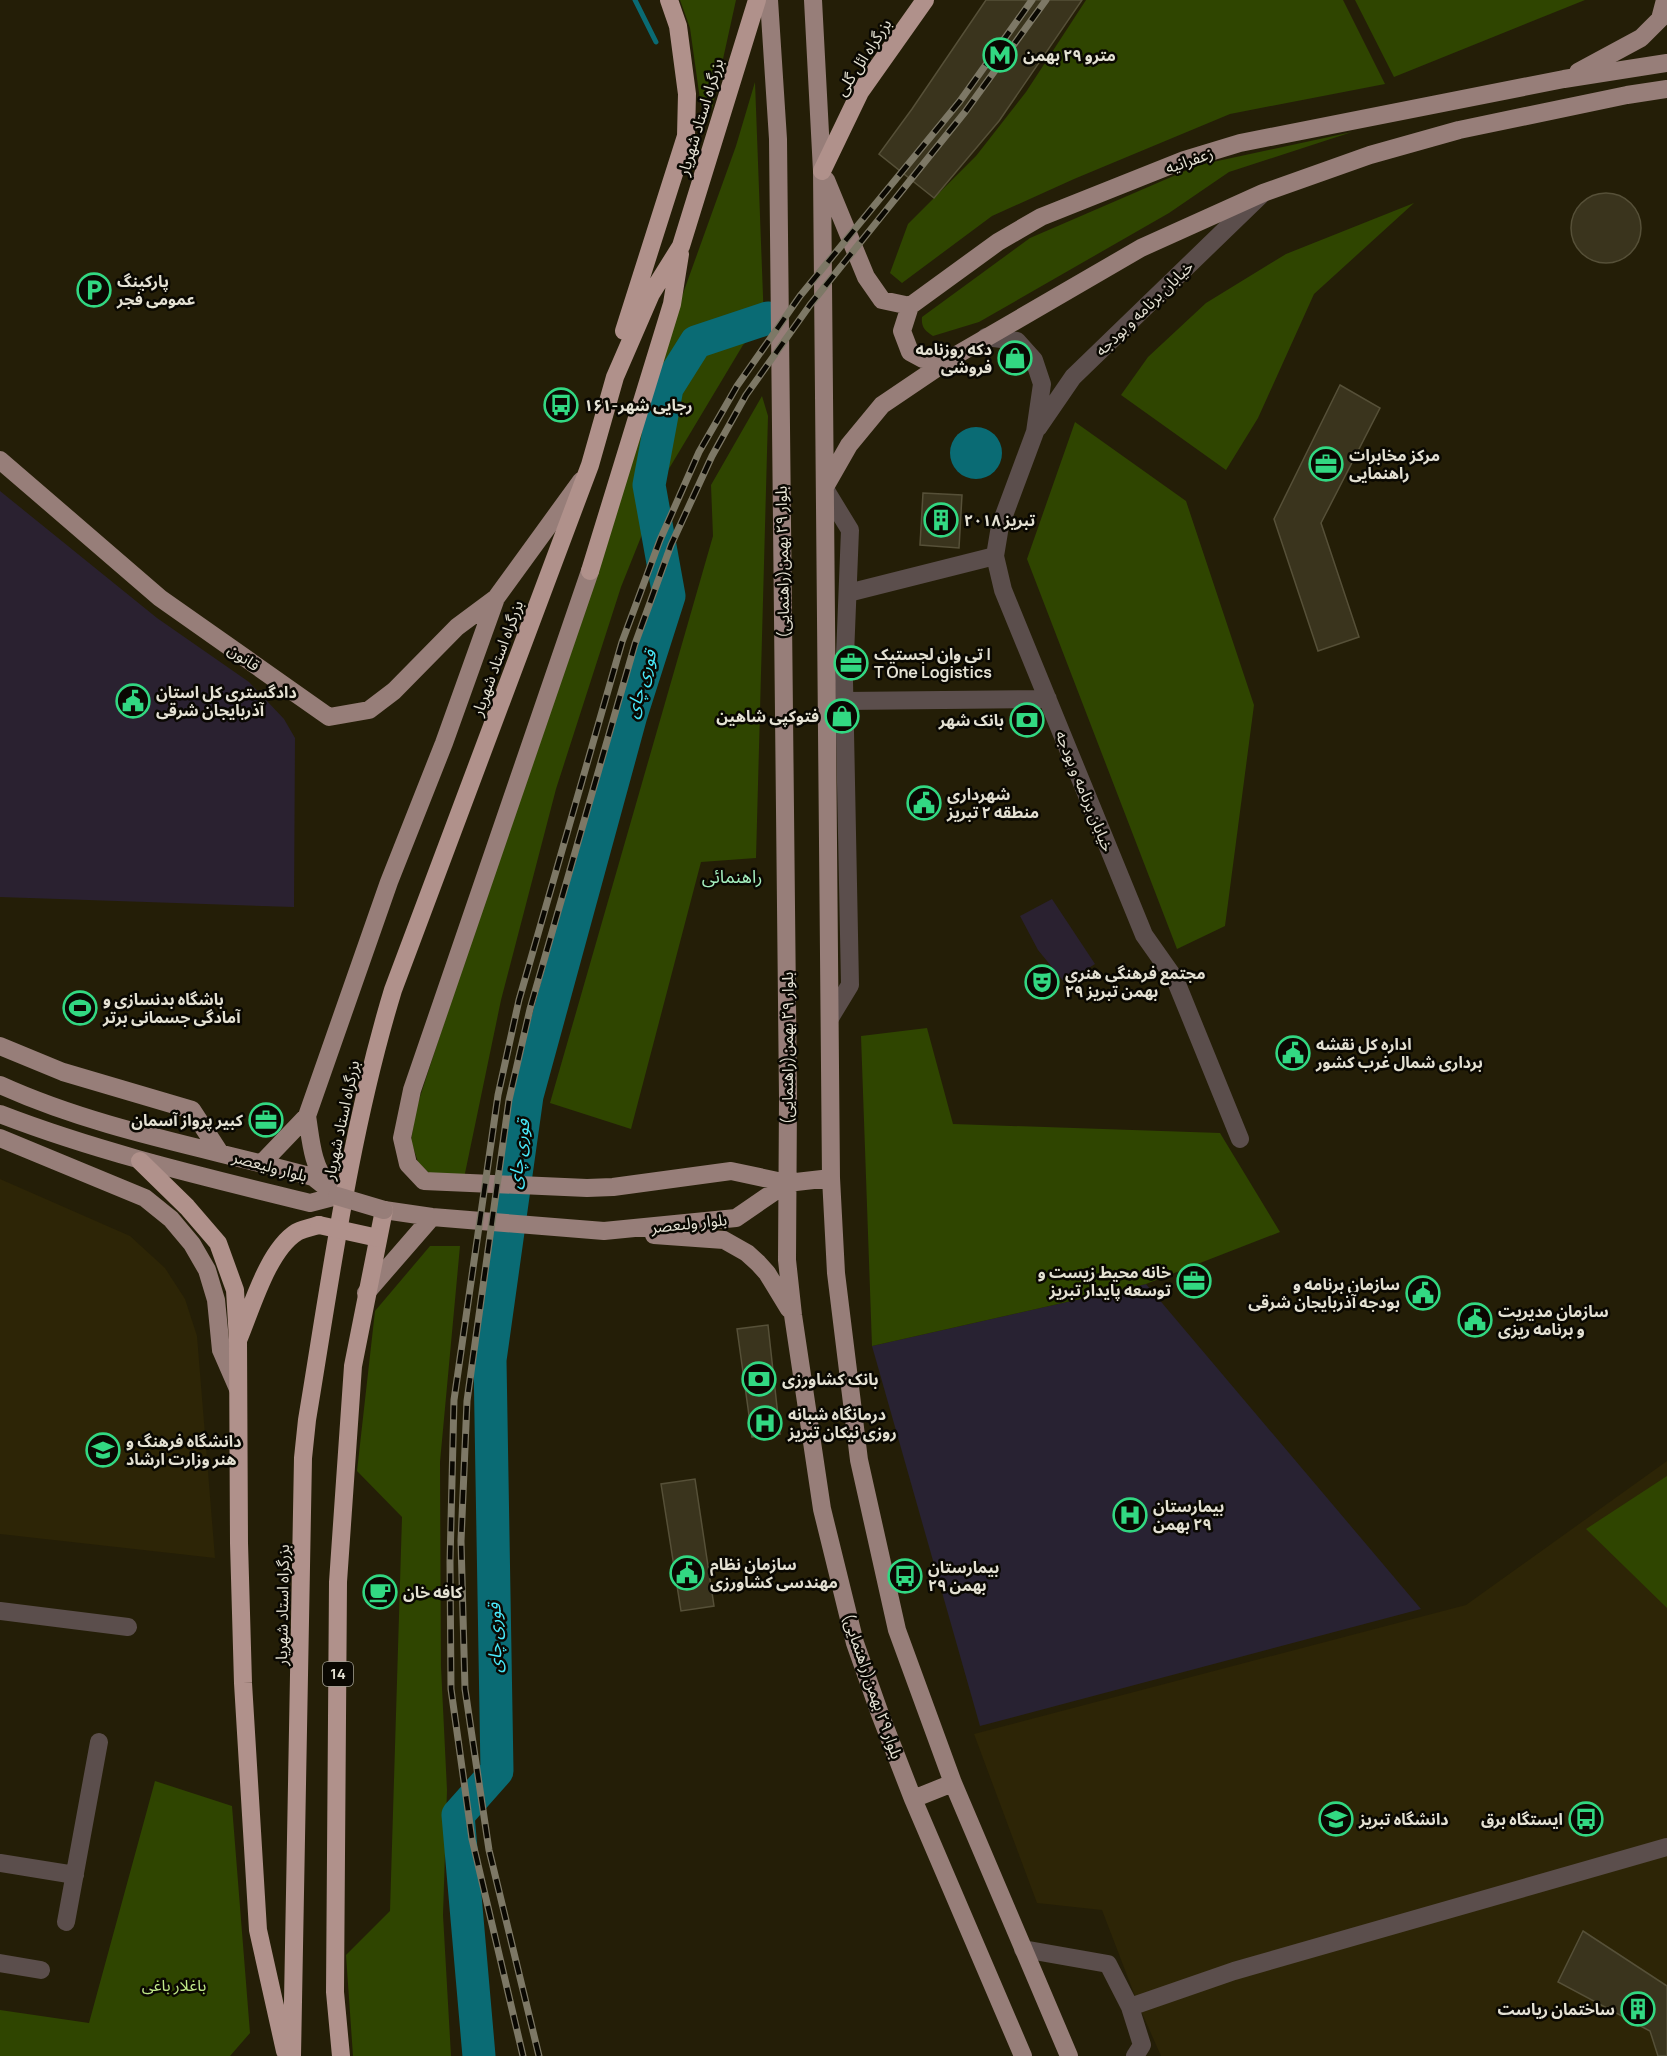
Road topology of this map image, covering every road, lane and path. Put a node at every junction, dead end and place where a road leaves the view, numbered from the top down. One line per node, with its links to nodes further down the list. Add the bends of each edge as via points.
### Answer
1 (669, 0): 17 (highway, via 678,26 687,94 686,136 624,331)
2 (757, 0): 13 (highway, بزرگراه استاد شهریار)
3 (769, 0): 39 (main road, بلوار ٢٩ بهمن(راهنمایی), via 778,139)
4 (813, 0): 11 (main road)
5 (925, 0): 11 (highway, بزرگراه ائل گلی, via 860,92)
6 (1665, 0): 7 (main road)
7 (1663, 22): 9 (main road)
8 (1667, 63): 9 (main road, زعفرانیه)
9 (1564, 79): 14 (main road, زعفرانیه, via 1240,143 1184,160 1041,217 998,242)
10 (1667, 89): 12 (main road, via 1459,130 1370,155)
11 (822, 171): 14 (main road, via 866,277 882,300); 21 (main road)
12 (1263, 193): 15 (main road, via 1141,248); 18 (street, خیابان برنامه و بودجه, via 1073,377)
13 (681, 246): 17 (highway, بزرگراه استاد شهریار, via 651,294); 23 (highway, بزرگراه استاد شهریار, via 672,304)
14 (910, 306): 16 (main road, via 902,331 910,352 923,359)
15 (986, 337): 16 (main road); 18 (street, خیابان برنامه و بودجه, via 1017,341 1034,360 1042,384)
16 (953, 357): 21 (main road, via 882,405 849,445)
17 (615, 376): 20 (highway, بزرگراه استاد شهریار)
18 (1035, 432): 22 (street, خیابان برنامه و بودجه, via 999,526)
19 (0, 460): 25 (main road, قانون, via 160,598 329,717 369,710 393,692 457,627)
20 (586, 474): 25 (main road); 63 (highway, بزرگراه استاد شهریار, via 393,990 353,1148 303,1458)
21 (825, 489): 24 (street, via 850,530); 28 (main road)
22 (995, 556): 24 (street); 26 (street, خیابان برنامه و بودجه, via 1003,590)
23 (590, 571): 39 (main road, via 412,1090 402,1138 408,1164 424,1181 586,1188 731,1171)
24 (848, 593): 27 (street)
25 (496, 598): 32 (main road, via 389,882)
26 (1048, 699): 27 (street); 34 (street, خیابان برنامه و بودجه, via 1144,935 1175,979)
27 (844, 701): 28 (street, via 850,985)
28 (830, 1018): 38 (main road)
29 (0, 1046): 35 (main road, via 63,1072 192,1110)
30 (0, 1085): 35 (main road, بلوار ولیعصر, via 126,1131)
31 (0, 1114): 36 (main road, بلوار ولیعصر)
32 (308, 1116): 37 (main road); 40 (main road, via 315,1162)
33 (0, 1138): 48 (main road, via 145,1198 171,1219 207,1270 216,1300 221,1350)
34 (1240, 1139)
35 (220, 1153): 37 (main road, بلوار ولیعصر)
36 (140, 1161): 40 (main road, بلوار ولیعصر, via 310,1203); 47 (highway, via 218,1243 234,1290)
37 (262, 1163): 40 (main road, بلوار ولیعصر, via 313,1177)
38 (831, 1178): 39 (main road); 52 (main road, via 836,1273 859,1460 897,1630)
39 (787, 1183): 43 (main road, بلوار ولىعصر, via 736,1218); 46 (main road, بلوار ٢٩ بهمن(راهنمایی), via 786,1260)
40 (337, 1196): 41 (main road, بلوار ولىعصر, bridge)
41 (384, 1210): 42 (main road, بلوار ولىعصر); 44 (highway)
42 (432, 1217): 43 (main road, بلوار ولىعصر); 45 (main road)
43 (604, 1231): 46 (main road, via 724,1240 758,1263)
44 (378, 1238): 45 (highway); 47 (highway, bridge, via 319,1225 298,1232 279,1250 268,1268)
45 (366, 1293): 64 (highway, 14, via 353,1366 338,1582 335,1992)
46 (793, 1315): 53 (main road, بلوار ٢٩ بهمن(راهنمایی), via 822,1509 855,1643)
47 (238, 1340): 48 (highway)
48 (238, 1389): 62 (highway, via 243,1683 258,1930)
49 (0, 1611): 50 (street)
50 (128, 1627)
51 (99, 1742): 56 (street)
52 (953, 1783): 53 (main road); 58 (main road)
53 (913, 1799): 65 (main road, بلوار ٢٩ بهمن(راهنمایی))
54 (1667, 1847): 61 (street, via 1234,1971)
55 (0, 1863): 56 (street)
56 (75, 1875): 57 (street)
57 (66, 1922)
58 (1023, 1949): 61 (street, via 1108,1964); 66 (main road)
59 (0, 1963): 60 (street)
60 (41, 1970)
61 (1130, 2007): 67 (street, via 1142,2045)
62 (286, 2056)
63 (292, 2056)
64 (341, 2056)
65 (1023, 2056)
66 (1069, 2056)
67 (1135, 2056)

